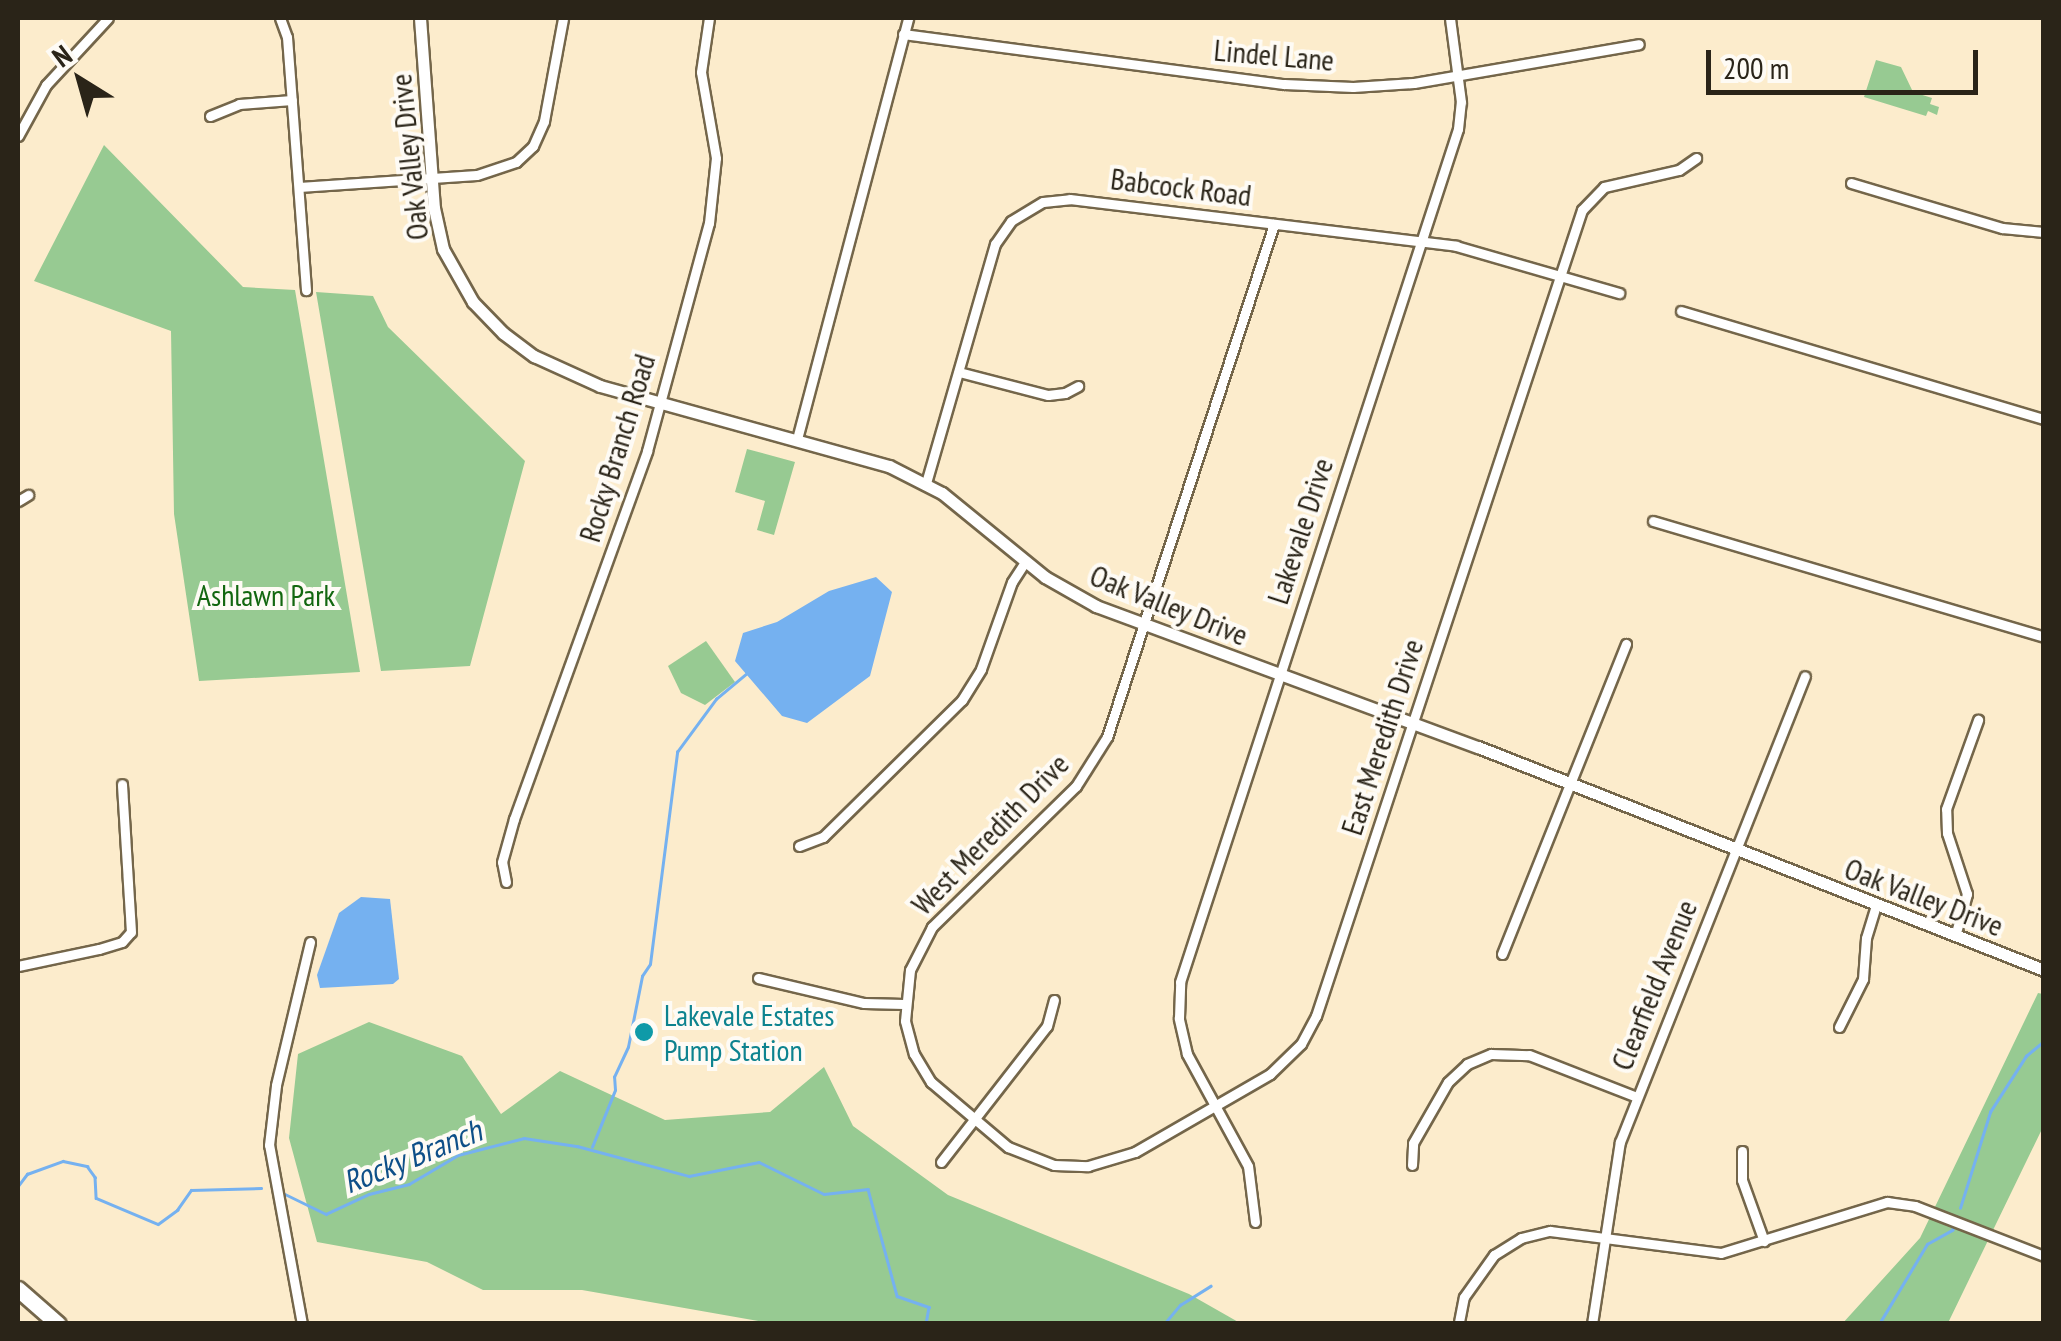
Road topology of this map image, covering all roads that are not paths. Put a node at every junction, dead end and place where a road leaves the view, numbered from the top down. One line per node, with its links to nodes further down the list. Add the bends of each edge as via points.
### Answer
1 (108, 18): 13 (street, via 46,85)
2 (280, 18): 11 (street)
3 (420, 18): 15 (street, Oak Valley Drive)
4 (563, 18): 15 (street, via 544,122 533,146 494,172)
5 (709, 18): 27 (street, Rocky Branch Road, via 702,72 715,147 714,202)
6 (908, 18): 8 (street)
7 (1450, 18): 10 (street, Lakevale Drive)
8 (904, 34): 10 (street, Lindel Lane, via 1316,86 1385,86); 29 (street)
9 (1639, 44): 10 (street, Lindel Lane)
10 (1459, 75): 20 (street, Lakevale Drive, via 1458,129)
11 (292, 100): 12 (street, via 239,104); 17 (street)
12 (210, 116)
13 (18, 136)
14 (1696, 158): 21 (street, East Meredith Drive, via 1679,170 1615,182 1596,193 1582,210)
15 (432, 178): 17 (street); 27 (street, Oak Valley Drive, via 443,249 486,318 556,368)
16 (1851, 183): 19 (street, via 2002,228)
17 (298, 188): 22 (street)
18 (1274, 224): 20 (street, Babcock Road); 25 (street, Babcock Road, via 1070,198 1032,207 995,244); 35 (street, West Meredith Drive)
19 (2044, 232)
20 (1422, 242): 21 (street, Babcock Road); 38 (street, Lakevale Drive)
21 (1560, 275): 23 (street, Babcock Road); 41 (street, East Meredith Drive)
22 (306, 290)
23 (1620, 293)
24 (1681, 312): 28 (street)
25 (959, 372): 26 (street, via 1048,395); 30 (street, Babcock Road)
26 (1078, 386)
27 (661, 402): 29 (street, Oak Valley Drive); 46 (street, Rocky Branch Road, via 514,818 502,862)
28 (2044, 419)
29 (796, 438): 30 (street, Oak Valley Drive)
30 (926, 484): 34 (street, Oak Valley Drive)
31 (28, 495): 32 (street)
32 (18, 501)
33 (1653, 521): 36 (street)
34 (1025, 562): 35 (street, Oak Valley Drive, via 1070,592); 44 (street, via 962,700 822,837)
35 (1145, 626): 38 (street, Oak Valley Drive); 55 (street, West Meredith Drive, via 1099,755 1076,786 932,927 910,970)
36 (2044, 637)
37 (1626, 644): 43 (street)
38 (1279, 674): 41 (street, Oak Valley Drive); 58 (street, Lakevale Drive, via 1180,982 1182,1036)
39 (1805, 676): 45 (street, Clearfield Avenue)
40 (1978, 720): 48 (street, via 1946,808 1966,894)
41 (1412, 723): 43 (street, Oak Valley Drive); 58 (street, East Meredith Drive, via 1309,1031 1279,1068)
42 (122, 784): 51 (street, via 132,932 99,949)
43 (1570, 784): 45 (street, Oak Valley Drive); 50 (street)
44 (799, 846)
45 (1736, 849): 47 (street, Oak Valley Drive); 57 (street, Clearfield Avenue)
46 (506, 882)
47 (1876, 906): 48 (street, Oak Valley Drive); 56 (street, via 1862,979)
48 (1956, 936): 52 (street, Oak Valley Drive)
49 (310, 942): 70 (street, via 269,1144)
50 (1502, 954)
51 (18, 966)
52 (2044, 970)
53 (758, 978): 55 (street, via 864,1003)
54 (1054, 1000): 59 (street, via 1047,1026)
55 (904, 1004): 59 (street, West Meredith Drive, via 921,1068)
56 (1839, 1027)
57 (1637, 1097): 62 (street, via 1530,1055 1491,1054 1448,1082 1417,1134); 64 (street, Clearfield Avenue, via 1620,1142)
58 (1214, 1107): 59 (street, East Meredith Drive, via 1136,1152 1088,1166 1022,1155); 63 (street, Lakevale Drive, via 1252,1178)
59 (974, 1121): 61 (street)
60 (1742, 1151): 65 (street, via 1742,1180)
61 (941, 1162)
62 (1412, 1165)
63 (1255, 1222)
64 (1604, 1236): 65 (street, via 1708,1253); 68 (street, via 1550,1231 1508,1244 1464,1296); 71 (street, Clearfield Avenue)
65 (1764, 1241): 66 (street, via 1887,1202 1915,1206)
66 (2044, 1256)
67 (18, 1289): 69 (main road)
68 (1459, 1322)
69 (58, 1324)
70 (302, 1324)
71 (1592, 1324)

